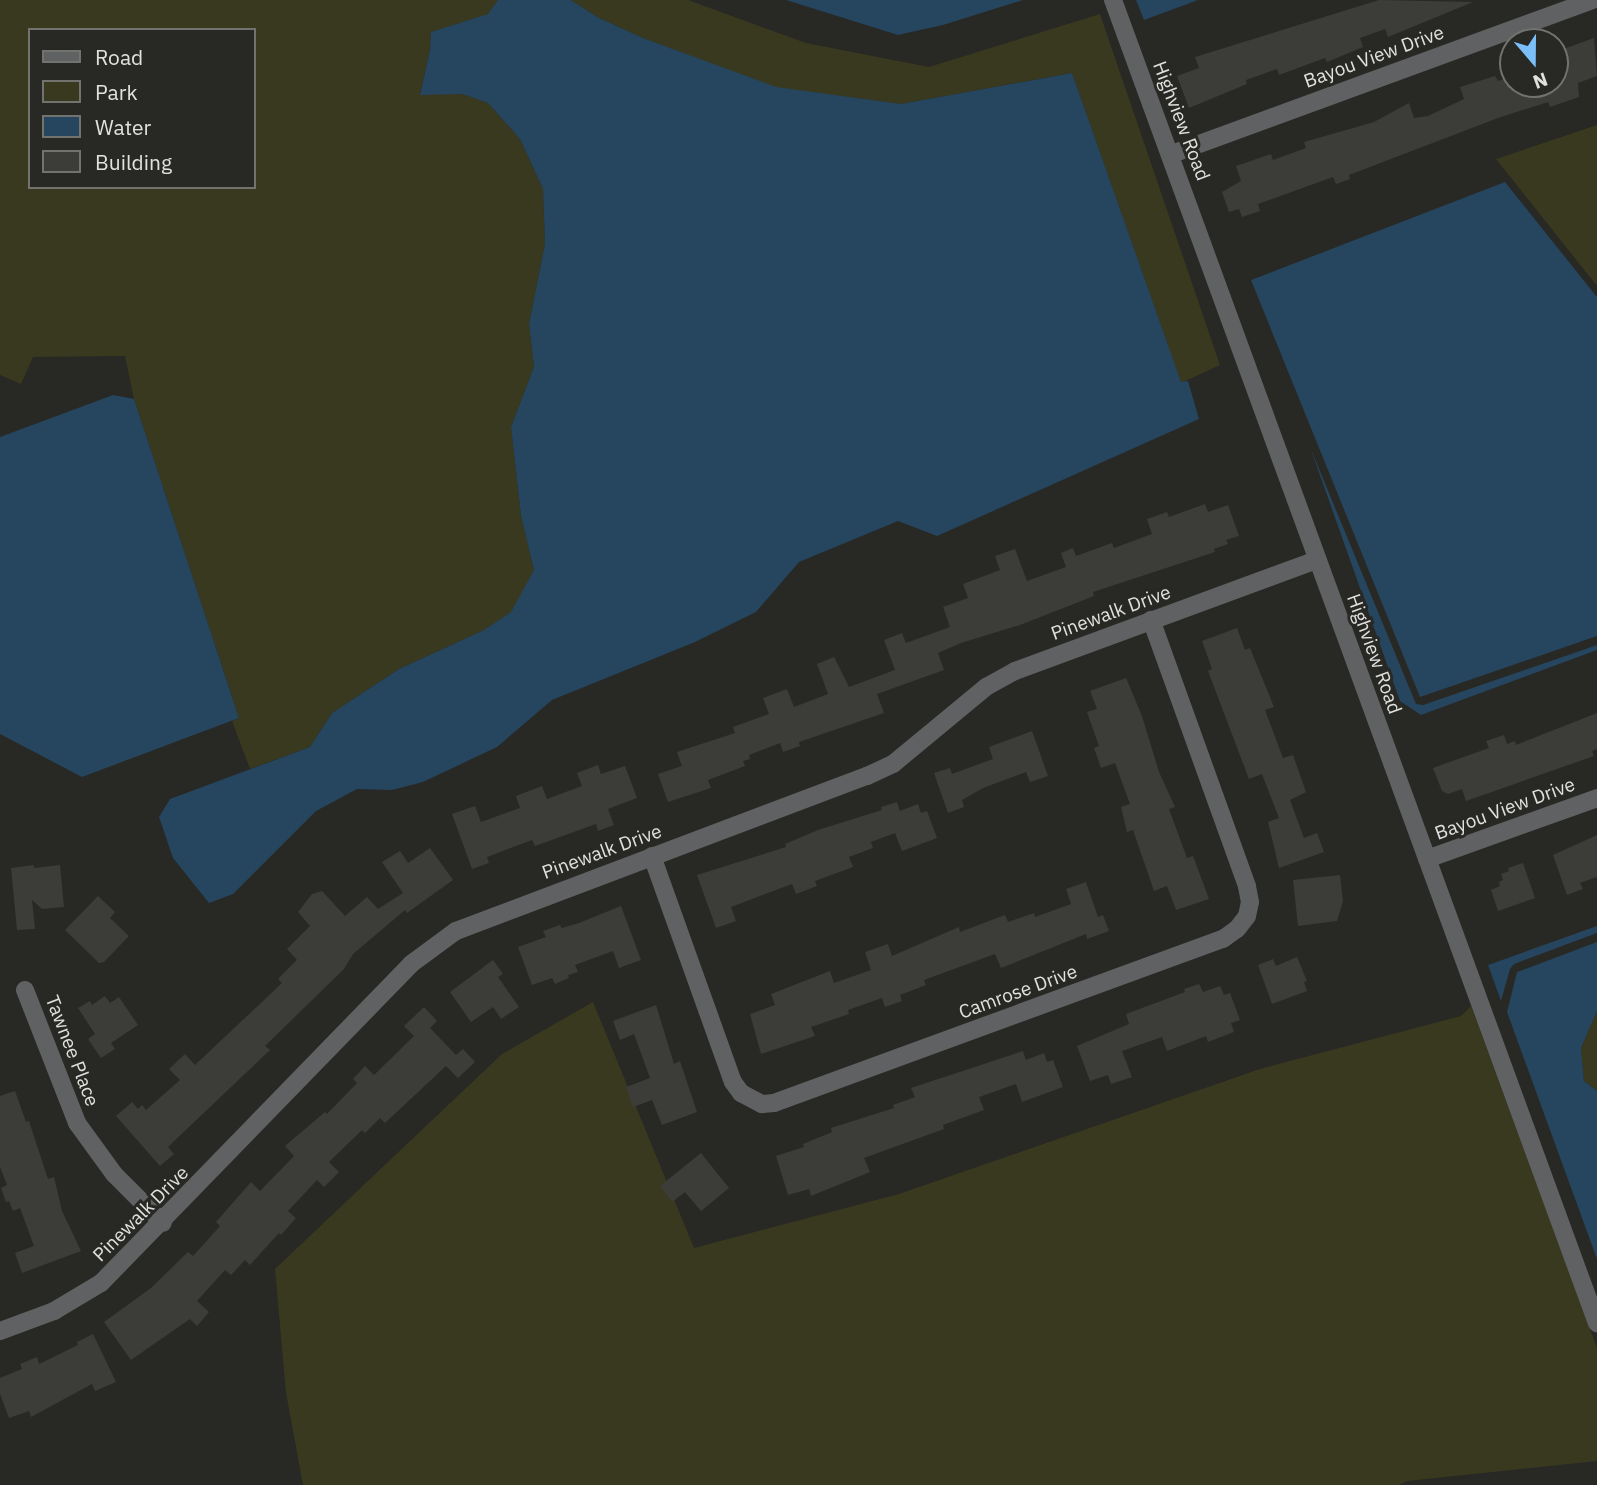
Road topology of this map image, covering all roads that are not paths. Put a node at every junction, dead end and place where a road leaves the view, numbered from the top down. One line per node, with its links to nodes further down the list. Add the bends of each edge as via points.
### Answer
1 (1113, 0): 3 (street, Highview Road)
2 (1592, 0): 3 (street, Bayou View Drive)
3 (1172, 154): 4 (street, Highview Road)
4 (1316, 560): 5 (street, Pinewalk Drive); 8 (street, Highview Road)
5 (1151, 620): 7 (street, Pinewalk Drive, via 1015,671 986,687 893,764); 7 (street, Camrose Drive, via 1247,886 1247,916 1223,939 787,1099 762,1104 741,1093 733,1082)
6 (1597, 798): 8 (street, Bayou View Drive)
7 (652, 856): 10 (street, Pinewalk Drive, via 483,918 432,947)
8 (1427, 859): 11 (street, Highview Road)
9 (25, 989): 10 (street, Tawnee Place, via 77,1123 114,1174)
10 (163, 1223): 12 (street, Pinewalk Drive, via 80,1298)
11 (1597, 1323)
12 (0, 1331)

